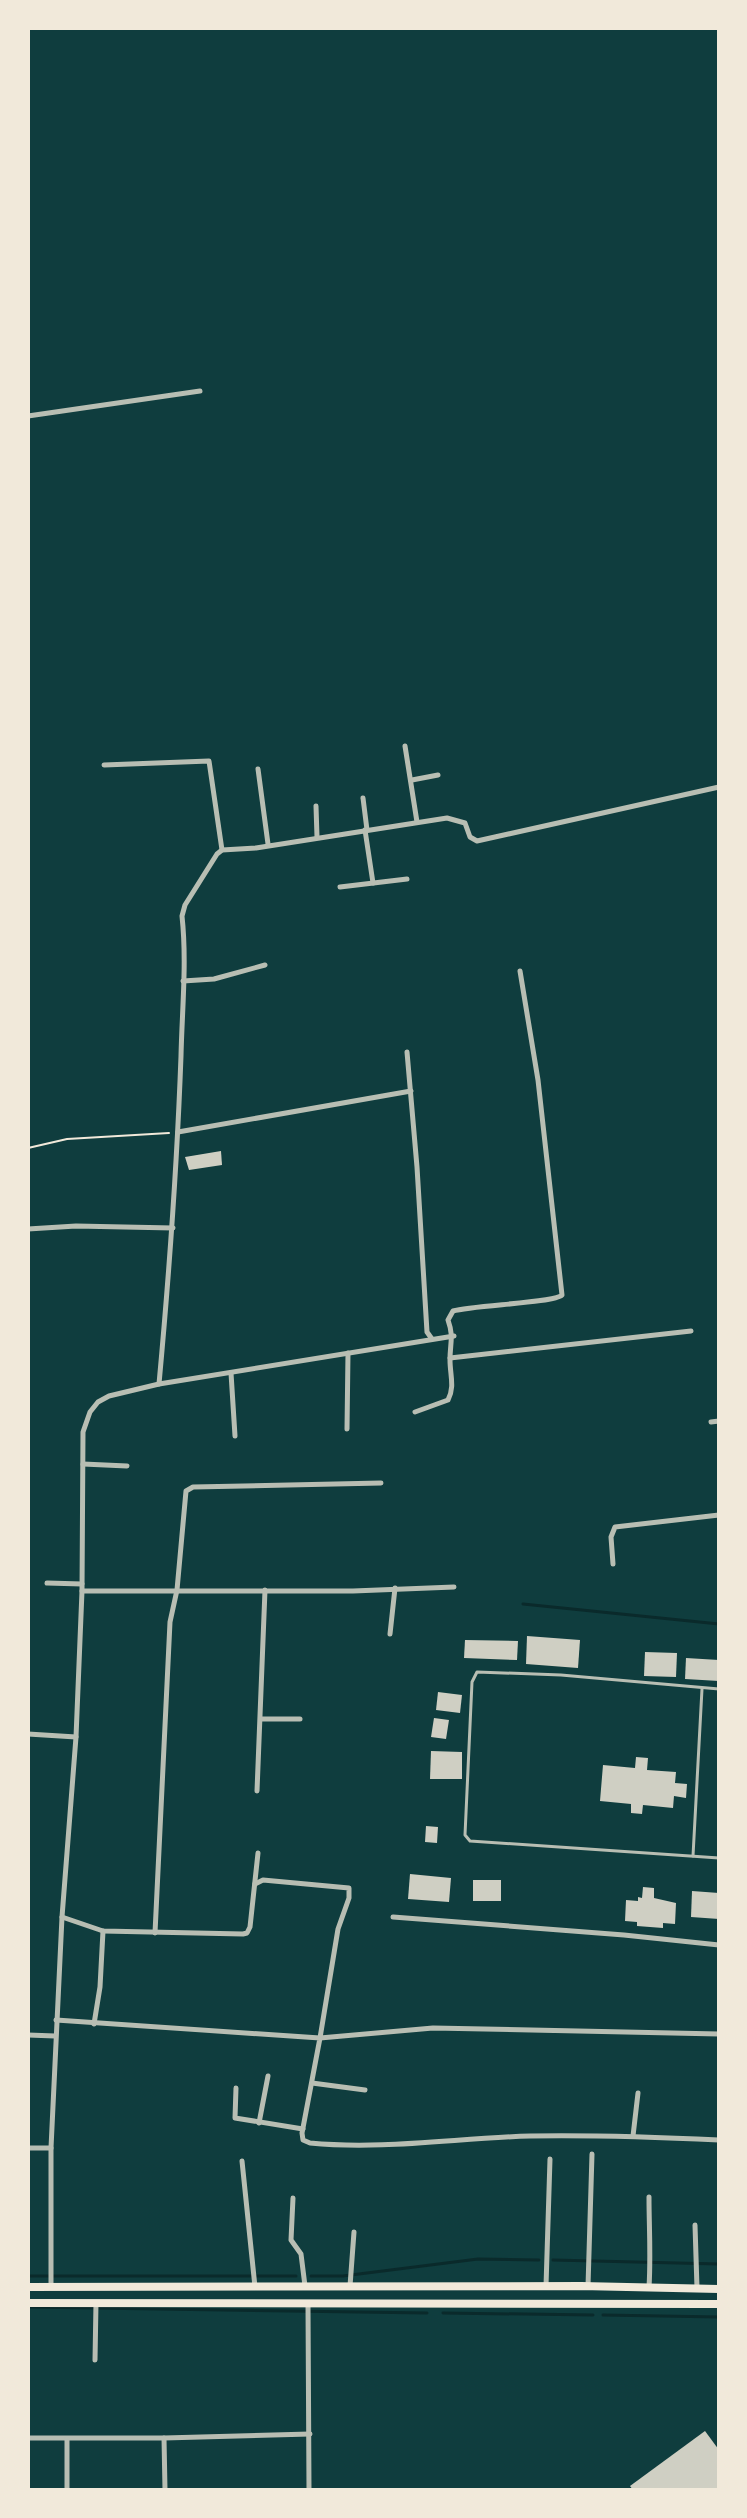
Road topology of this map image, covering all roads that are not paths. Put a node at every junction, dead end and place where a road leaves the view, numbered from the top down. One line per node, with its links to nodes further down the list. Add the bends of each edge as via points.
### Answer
1 (200, 391): 2 (street)
2 (28, 416)
3 (405, 746): 7 (street)
4 (104, 765): 15 (street, via 209,761)
5 (258, 769): 14 (street)
6 (438, 775): 7 (street)
7 (412, 780): 11 (street)
8 (719, 787): 11 (street, via 477,841 465,823 454,819)
9 (363, 798): 12 (street)
10 (316, 806): 13 (street)
11 (417, 822): 12 (street)
12 (366, 830): 13 (street); 17 (street)
13 (317, 837): 14 (street)
14 (268, 844): 15 (street)
15 (222, 850): 21 (street, via 185,905)
16 (407, 879): 17 (street)
17 (373, 883): 18 (street)
18 (340, 887)
19 (265, 965): 21 (street)
20 (520, 971): 28 (street, via 562,1295 557,1300 455,1310 448,1320)
21 (183, 981): 24 (street)
22 (407, 1052): 23 (street)
23 (411, 1091): 24 (street); 29 (street, via 427,1332)
24 (178, 1132): 25 (street)
25 (173, 1228): 26 (street); 33 (street)
26 (28, 1229)
27 (691, 1331): 31 (street)
28 (454, 1336): 29 (street); 31 (street)
29 (432, 1339): 30 (street)
30 (348, 1353): 32 (street); 37 (street)
31 (450, 1358): 34 (street, via 453,1389 448,1400)
32 (231, 1373): 33 (street); 38 (street)
33 (159, 1384): 39 (street, via 98,1402 85,1425)
34 (415, 1412)
35 (719, 1421): 36 (street)
36 (711, 1422)
37 (347, 1429)
38 (235, 1436)
39 (83, 1464): 40 (street); 46 (street)
40 (127, 1466)
41 (381, 1483): 48 (street, via 190,1487)
42 (719, 1515): 43 (street, via 615,1527)
43 (613, 1564)
44 (47, 1583): 46 (street)
45 (454, 1587): 47 (street)
46 (82, 1588): 48 (street); 56 (street)
47 (395, 1588): 49 (street); 50 (street)
48 (177, 1590): 49 (street); 65 (street, via 170,1622)
49 (265, 1590): 54 (street)
50 (390, 1634)
51 (702, 1689): 52 (lane); 59 (lane); 59 (lane, via 479,1671 472,1682 468,1840)
52 (719, 1689)
53 (300, 1719): 54 (street)
54 (262, 1721): 57 (street)
55 (28, 1734): 56 (street)
56 (76, 1737): 62 (street)
57 (257, 1791)
58 (258, 1853): 61 (street)
59 (693, 1856): 60 (lane)
60 (719, 1858)
61 (255, 1884): 65 (street, via 247,1933); 72 (street, via 263,1880 349,1888)
62 (62, 1917): 64 (street); 67 (street)
63 (393, 1917): 66 (street)
64 (103, 1931): 65 (street); 68 (street)
65 (155, 1933)
66 (719, 1945)
67 (56, 2020): 68 (street); 71 (street)
68 (94, 2024): 72 (street)
69 (719, 2034): 72 (street, via 433,2028)
70 (28, 2035): 71 (street)
71 (55, 2036): 83 (street)
72 (320, 2038): 74 (street)
73 (268, 2076): 78 (street)
74 (312, 2083): 76 (street); 79 (street)
75 (236, 2088): 78 (street, via 235,2118)
76 (365, 2090)
77 (638, 2093): 80 (street)
78 (259, 2123): 79 (street)
79 (303, 2129): 80 (street, via 305,2142 324,2144)
80 (633, 2136): 81 (street)
81 (719, 2140)
82 (28, 2148): 83 (street)
83 (51, 2148): 96 (street)
84 (592, 2154): 95 (street)
85 (550, 2159): 94 (street)
86 (242, 2161): 98 (street)
87 (649, 2197): 99 (street)
88 (293, 2198): 92 (street, via 291,2240 301,2254)
89 (695, 2225): 100 (street)
90 (354, 2232): 93 (street)
91 (28, 2287): 96 (main road)
92 (305, 2287): 93 (main road); 98 (main road)
93 (350, 2287): 94 (main road)
94 (546, 2287): 95 (main road)
95 (588, 2287): 99 (main road)
96 (51, 2288): 97 (main road)
97 (183, 2288): 98 (main road); 104 (main road)
98 (255, 2288)
99 (649, 2288): 100 (main road)
100 (697, 2288): 101 (main road)
101 (719, 2289)
102 (96, 2302): 103 (main road); 104 (main road); 107 (street)
103 (28, 2303)
104 (182, 2303): 106 (main road)
105 (719, 2304): 106 (main road)
106 (308, 2305): 108 (street)
107 (95, 2360)
108 (310, 2434): 110 (street); 114 (street)
109 (28, 2438): 111 (street)
110 (164, 2438): 111 (street); 113 (street)
111 (67, 2439): 112 (street)
112 (67, 2490)
113 (165, 2490)
114 (309, 2490)

